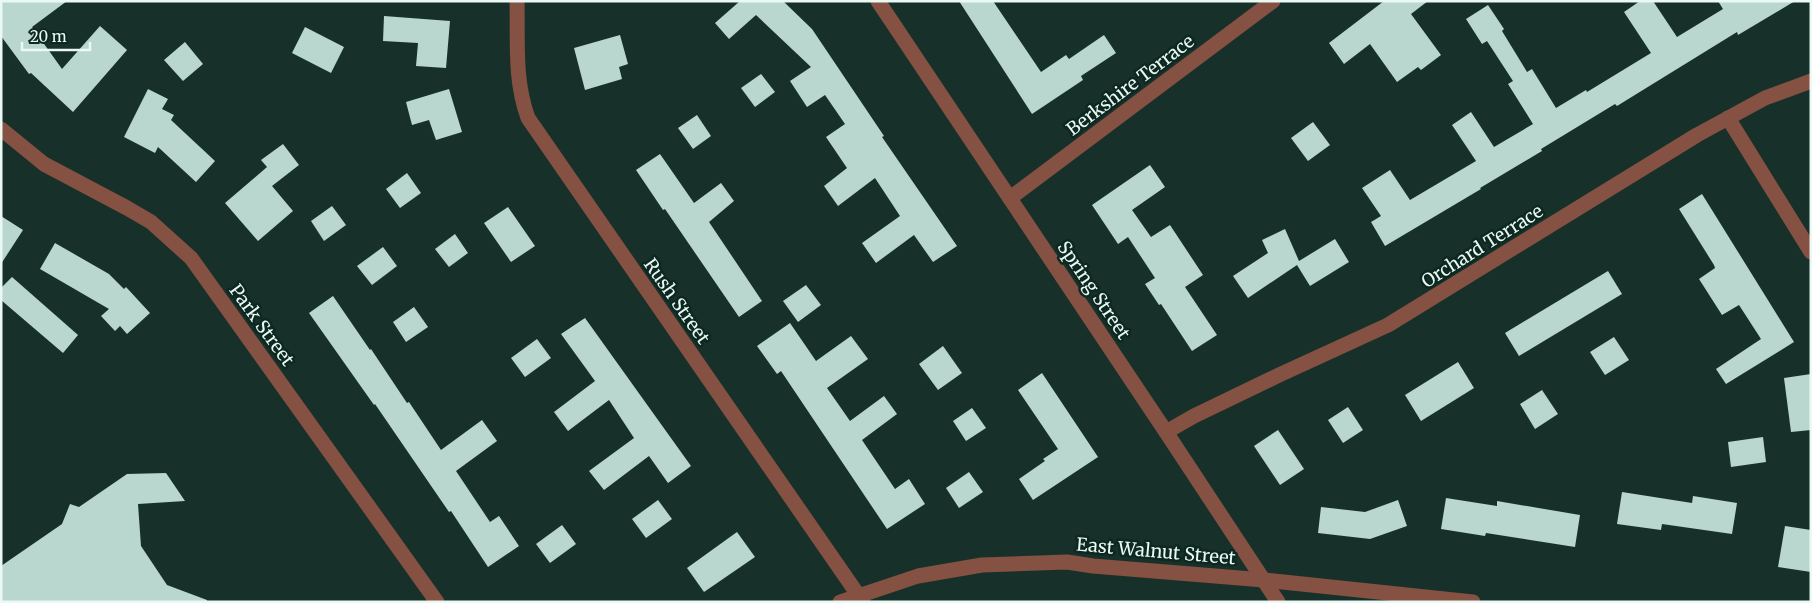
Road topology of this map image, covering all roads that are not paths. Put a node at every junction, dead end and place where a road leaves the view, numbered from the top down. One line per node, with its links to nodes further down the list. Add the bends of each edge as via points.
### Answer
1 (516, 1): 11 (street, Rush Street, via 518,80 528,118)
2 (878, 1): 7 (street, Spring Street)
3 (1273, 1): 7 (street, Berkshire Terrace)
4 (1811, 81): 5 (street, Orchard Terrace, via 1765,98)
5 (1728, 118): 8 (street); 9 (street, Orchard Terrace, via 1388,325)
6 (1, 129): 12 (street, Park Street, via 44,164 151,222 191,258)
7 (1010, 198): 9 (street, Spring Street)
8 (1811, 252)
9 (1166, 432): 10 (street, Spring Street)
10 (1264, 580): 11 (street, East Walnut Street, via 1067,562 982,565 918,576); 14 (street, Spring Street); 15 (street, East Walnut Street)
11 (861, 598): 13 (street, East Walnut Street)
12 (436, 602)
13 (840, 602)
14 (1278, 602)
15 (1473, 602)

